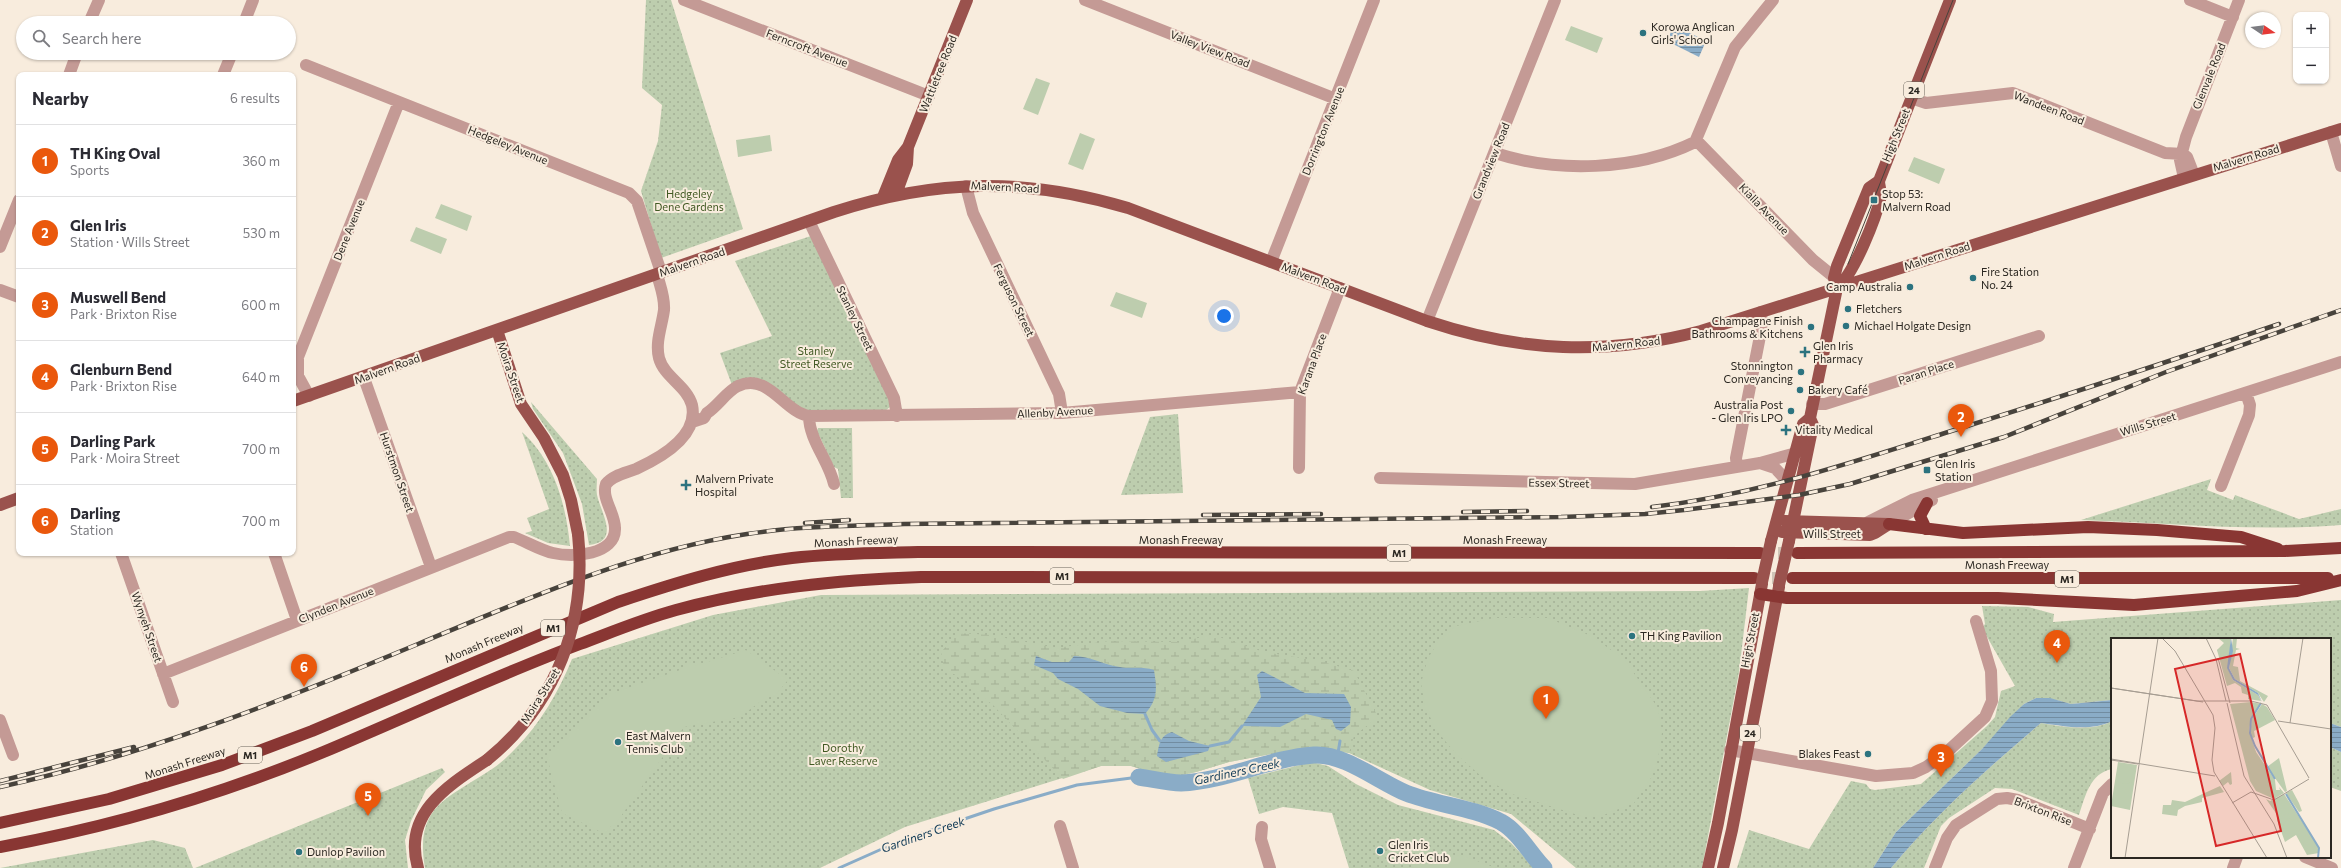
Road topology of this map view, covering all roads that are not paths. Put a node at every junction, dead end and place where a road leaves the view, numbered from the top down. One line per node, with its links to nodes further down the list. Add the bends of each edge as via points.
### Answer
1 (98, 0): 12 (street)
2 (253, 0): 13 (street)
3 (684, 0): 20 (street, Ferncroft Avenue)
4 (967, 0): 20 (main road, Wattletree Road)
5 (1085, 0): 21 (street, Valley View Road)
6 (1374, 0): 21 (street, Dorrington Avenue)
7 (1555, 0): 27 (street, Grandview Road)
8 (1773, 0): 25 (street, via 1735,47)
9 (1950, 0): 22 (main road, High Street / 24)
10 (2190, 0): 14 (street)
11 (2239, 0): 14 (street, Glenvale Road)
12 (92, 16)
13 (247, 16)
14 (2233, 17): 28 (street, Glenvale Road, via 2186,137)
15 (74, 60): 18 (street)
16 (229, 60): 19 (street)
17 (306, 65): 23 (street, Hedgeley Avenue)
18 (70, 72)
19 (224, 72)
20 (929, 96): 26 (main road, Wattletree Road)
21 (1336, 98): 37 (street, Dorrington Avenue)
22 (1911, 98): 28 (street, Wandeen Road, via 1926,103 2012,93 2165,153); 39 (main road, High Street / 24, via 1879,181 1881,194 1851,272)
23 (399, 102): 38 (street, Hedgeley Avenue, via 629,193 637,201); 47 (street, Dene Avenue)
24 (2336, 130): 29 (street); 30 (main road, Malvern Road)
25 (1696, 140): 27 (street, via 1652,156 1600,165 1542,164); 39 (street, Kialla Avenue)
26 (908, 147): 32 (main road, Wattletree Road, via 907,164); 33 (main road, Wattletree Road, via 898,160)
27 (1495, 153): 44 (street, Grandview Road)
28 (2183, 154): 30 (street, via 2187,157)
29 (2341, 166)
30 (2189, 176): 39 (main road, Malvern Road)
31 (966, 186): 32 (main road, Malvern Road); 37 (main road, Malvern Road, via 1034,188 1096,199 1134,210); 57 (street, Ferguson Street, via 973,213 1059,394)
32 (896, 194): 33 (main road, Malvern Road)
33 (883, 197): 35 (main road, Malvern Road)
34 (16, 207): 36 (street)
35 (809, 221): 38 (main road, Malvern Road); 59 (street, Stanley Street, via 894,398)
36 (0, 247)
37 (1271, 262): 40 (main road, Malvern Road)
38 (659, 273): 45 (main road, Malvern Road); 55 (street, Hedgeley Avenue, via 664,303 658,342 660,360 685,391)
39 (1836, 282): 43 (main road, Malvern Road); 54 (main road, High Street / 24)
40 (1340, 288): 44 (main road, Malvern Road); 50 (street, Karana Place)
41 (0, 290): 42 (street)
42 (16, 296)
43 (1761, 312): 44 (main road, Malvern Road, via 1660,341 1594,348 1505,342); 64 (street, via 1762,326 1736,458)
44 (1427, 321)
45 (497, 330): 49 (main road, Malvern Road); 108 (main road, Moira Street, bridge, via 521,404 544,438 563,475 571,500 580,558 578,605 564,654 532,714 508,742 488,760 438,795 427,809 419,825 415,845)
46 (2039, 336): 54 (street, Paran Place, via 1825,404)
47 (296, 361): 52 (street, Dene Avenue, via 298,376)
48 (2341, 362): 51 (street, Wills Street)
49 (364, 378): 52 (main road, Malvern Road); 86 (street, Hurstmon Street)
50 (1300, 392): 57 (street, Allenby Avenue); 65 (street, Karana Place)
51 (2246, 394): 69 (street, via 2250,405 2249,415); 70 (street, Wills Street)
52 (309, 396): 53 (main road, Malvern Road)
53 (296, 400)
54 (1812, 404): 60 (main road, High Street / 24)
55 (692, 406): 56 (street); 61 (street)
56 (707, 413): 58 (street, Allenby Avenue, via 737,387 751,384 767,387 799,413); 61 (street, Allenby Avenue, via 704,418)
57 (1062, 414): 59 (street, Allenby Avenue)
58 (809, 416): 59 (street, Allenby Avenue); 68 (street, via 811,431 830,468)
59 (897, 416)
60 (1810, 418): 62 (main road, High Street / 24, via 1803,424); 74 (main road, High Street / 24, via 1813,425)
61 (692, 422): 86 (street, Clynden Avenue, via 685,436 662,455 616,476 606,484 605,492 615,530 613,540 606,548 591,552 556,554 509,537)
62 (1796, 453): 63 (street, Essex Street); 67 (main road, High Street / 24)
63 (1760, 463): 64 (street, Essex Street); 67 (street, via 1775,468)
64 (1737, 467): 66 (street, Essex Street, via 1635,484)
65 (1299, 468)
66 (1380, 478)
67 (1787, 481): 78 (main road, High Street / 24)
68 (834, 484)
69 (2221, 486)
70 (1956, 487): 72 (street, Wills Street); 75 (street, Wills Street, via 1912,500)
71 (16, 499): 73 (main road)
72 (1926, 503): 76 (street, Wills Street); 77 (highway, via 1920,516)
73 (0, 505)
74 (1793, 521): 75 (main road, Wills Street); 78 (main road, Wills Street); 79 (main road, High Street / 24)
75 (1868, 522): 76 (main road, Wills Street)
76 (1888, 524): 77 (highway); 79 (main road, Wills Street, via 1870,535)
77 (1926, 529): 81 (highway, via 1963,532 2088,527 2157,530 2241,537)
78 (1773, 531): 79 (main road, Wills Street); 90 (main road, High Street / 24, bridge)
79 (1789, 537): 91 (main road, High Street / 24, bridge)
80 (2341, 548): 81 (highway, Monash Freeway)
81 (2285, 551): 83 (highway, Monash Freeway)
82 (1760, 553): 101 (highway, Monash Freeway / M1, via 918,552 791,558 718,572 618,602 312,731 222,765 109,799)
83 (1797, 553)
84 (122, 556): 94 (street, Wynyeh Street)
85 (275, 556): 92 (street)
86 (431, 567): 92 (street, Clynden Avenue)
87 (1754, 578): 105 (highway, M1, via 920,577 825,582 767,589 673,611 628,626 550,655 319,754 229,788 113,823)
88 (1792, 578): 89 (highway, Monash Freeway / M1)
89 (2341, 578): 91 (highway, via 2297,591 2134,605 1998,598)
90 (1760, 592): 91 (highway); 97 (main road, High Street / 24)
91 (1778, 594): 98 (main road, High Street / 24)
92 (297, 620): 94 (street, Clynden Avenue)
93 (1976, 621): 98 (street, via 1991,671 1992,701 1985,717 1932,764 1913,773 1876,776)
94 (163, 674): 95 (street, Wynyeh Street)
95 (173, 702)
96 (0, 720): 99 (street)
97 (1730, 750): 98 (street); 111 (main road, High Street / 24)
98 (1747, 751): 112 (main road, High Street / 24)
99 (12, 755)
100 (2109, 786): 104 (street)
101 (0, 823)
102 (1060, 826): 109 (street)
103 (1262, 828): 110 (street, via 1261,836)
104 (2090, 829): 113 (street, Brixton Rise, via 2018,800 1997,799 1956,825 1947,838); 114 (street)
105 (0, 847)
106 (2237, 858): 115 (street)
107 (2307, 858): 116 (street)
108 (418, 868)
109 (1073, 868)
110 (1270, 868)
111 (1708, 868)
112 (1723, 868)
113 (1935, 868)
114 (2074, 868)
115 (2233, 868)
116 (2332, 868)

